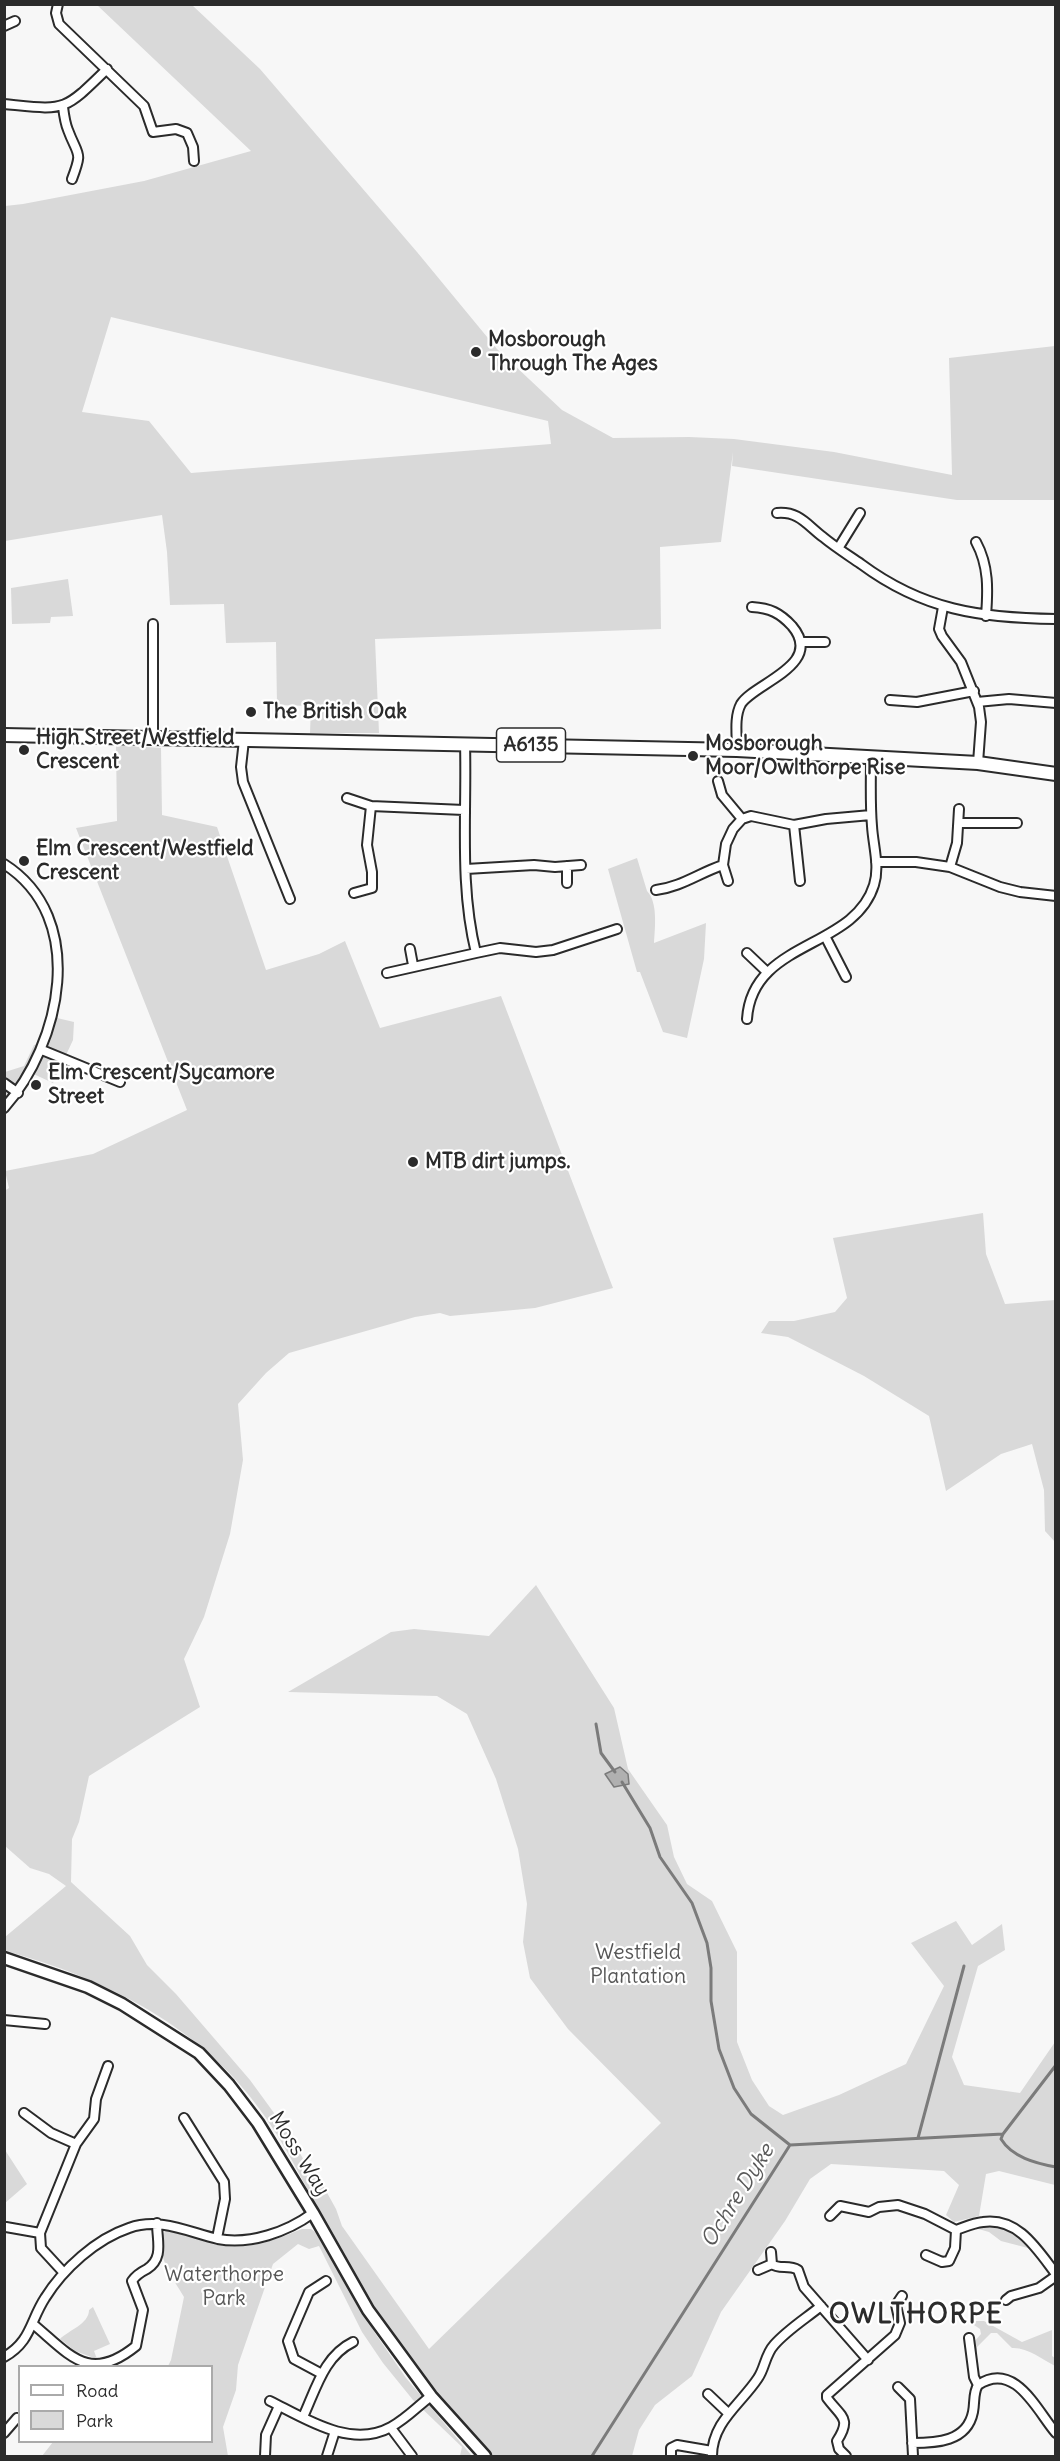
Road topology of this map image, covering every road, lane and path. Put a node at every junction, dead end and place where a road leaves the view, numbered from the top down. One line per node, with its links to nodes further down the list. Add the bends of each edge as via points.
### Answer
1 (57, 4): 4 (street, via 59,24)
2 (15, 21): 3 (street)
3 (4, 26)
4 (107, 69): 6 (street, via 76,100); 7 (street, via 144,106 153,132 177,129 187,134)
5 (4, 104): 6 (street)
6 (63, 107): 8 (street, via 79,160)
7 (194, 161)
8 (72, 179)
9 (777, 513): 12 (street, via 801,517)
10 (860, 513): 12 (street)
11 (976, 542): 15 (street, via 988,582)
12 (839, 547): 14 (street, via 886,583)
13 (752, 607): 18 (street, via 781,614)
14 (943, 607): 15 (street); 20 (street, via 939,629)
15 (986, 616): 16 (street)
16 (1056, 619)
17 (153, 624): 25 (street)
18 (800, 642): 19 (street); 28 (street, via 799,651 785,673 743,701 738,711)
19 (825, 642)
20 (974, 691): 21 (street, via 917,702); 22 (street)
21 (890, 700)
22 (977, 702): 23 (street, via 1010,699); 30 (street, via 981,722)
23 (1056, 703)
24 (4, 735): 25 (main road, A6135)
25 (153, 738): 26 (main road, A6135)
26 (244, 740): 27 (main road, A6135); 55 (street, via 243,782)
27 (465, 743): 28 (main road, A6135); 36 (street)
28 (737, 750): 29 (main road, A6135)
29 (871, 757): 30 (main road, A6135); 37 (street)
30 (978, 763): 31 (main road, A6135)
31 (1056, 774)
32 (718, 781): 38 (street, via 722,795)
33 (347, 798): 34 (street)
34 (371, 806): 36 (street); 53 (street, via 367,845 372,888)
35 (959, 809): 39 (street)
36 (464, 810): 48 (street)
37 (871, 815): 41 (street); 42 (street)
38 (742, 819): 41 (street, via 752,816); 45 (street, via 726,844)
39 (960, 823): 40 (street); 47 (street)
40 (1017, 823)
41 (794, 825): 50 (street)
42 (876, 862): 47 (street); 57 (street, via 874,886 867,901 854,917)
43 (4, 864): 66 (street, via 32,887 52,928 56,1000)
44 (582, 865): 46 (street)
45 (723, 865): 49 (street); 52 (street, via 672,888)
46 (567, 866): 48 (street); 51 (street)
47 (950, 867): 54 (street, via 1000,887)
48 (466, 869): 60 (street, via 467,909)
49 (728, 881)
50 (800, 881)
51 (567, 883)
52 (656, 890)
53 (354, 893)
54 (1056, 896)
55 (290, 899)
56 (617, 929): 60 (street, via 553,950 500,948)
57 (825, 936): 63 (street, via 780,960); 64 (street)
58 (410, 949): 61 (street)
59 (747, 953): 63 (street)
60 (476, 954): 61 (street)
61 (413, 965): 62 (street)
62 (387, 972)
63 (767, 972): 65 (street, via 751,1000)
64 (846, 977)
65 (747, 1019)
66 (42, 1050): 67 (street); 69 (street)
67 (120, 1082)
68 (4, 1083): 69 (street)
69 (18, 1093): 70 (street)
70 (4, 1108)
71 (4, 1958): 78 (street, Moss Way, via 88,1987 199,2053 258,2123)
72 (4, 2020): 73 (street)
73 (45, 2024)
74 (108, 2066): 77 (street, via 96,2099 94,2119)
75 (24, 2113): 77 (street, via 51,2133)
76 (184, 2118): 84 (street, via 224,2182 225,2199)
77 (76, 2144): 83 (street)
78 (314, 2213): 84 (street, via 253,2239); 104 (street, Moss Way, via 368,2310)
79 (830, 2216): 82 (street, via 840,2206 869,2212 898,2205)
80 (157, 2223): 84 (street); 89 (street, via 120,2232); 95 (street, via 158,2259 132,2281 143,2310 138,2342 132,2349 101,2365 91,2365 75,2359)
81 (6, 2227): 83 (street)
82 (956, 2230): 86 (street, via 949,2261); 90 (street, via 984,2222 1006,2224 1026,2237)
83 (40, 2233): 89 (street, via 42,2247)
84 (217, 2238)
85 (771, 2252): 87 (street)
86 (926, 2255)
87 (771, 2264): 88 (street); 94 (street, via 798,2270 804,2287)
88 (758, 2270)
89 (64, 2272): 95 (street)
90 (1056, 2275): 93 (street, via 1039,2288)
91 (326, 2281): 100 (street, via 309,2292 288,2342 294,2359)
92 (902, 2296): 99 (street, via 896,2305 898,2329)
93 (1006, 2300)
94 (821, 2306): 99 (street); 107 (street, via 775,2343 760,2377)
95 (33, 2324): 98 (street, via 21,2346)
96 (969, 2338): 101 (street)
97 (353, 2342): 100 (street, via 333,2355)
98 (4, 2357)
99 (868, 2360): 121 (street, via 827,2395 844,2423 837,2441)
100 (322, 2374): 108 (street)
101 (978, 2385): 113 (street, via 1005,2380 1021,2387); 114 (street, via 970,2422 958,2435 945,2441)
102 (898, 2387): 114 (street, via 910,2399)
103 (708, 2394): 107 (street)
104 (431, 2396): 110 (street); 119 (street, Moss Way)
105 (270, 2401): 106 (street)
106 (279, 2406): 108 (street); 116 (street, via 266,2435)
107 (728, 2413): 115 (street)
108 (303, 2417): 111 (street)
109 (16, 2418): 112 (street)
110 (391, 2428): 111 (street, via 354,2436); 118 (street)
111 (335, 2432): 117 (street)
112 (4, 2433)
113 (1056, 2433)
114 (912, 2443): 122 (street)
115 (712, 2454): 120 (street, via 674,2446)
116 (265, 2457)
117 (327, 2457)
118 (412, 2457)
119 (484, 2457)
120 (671, 2457)
121 (846, 2457)
122 (913, 2457)

